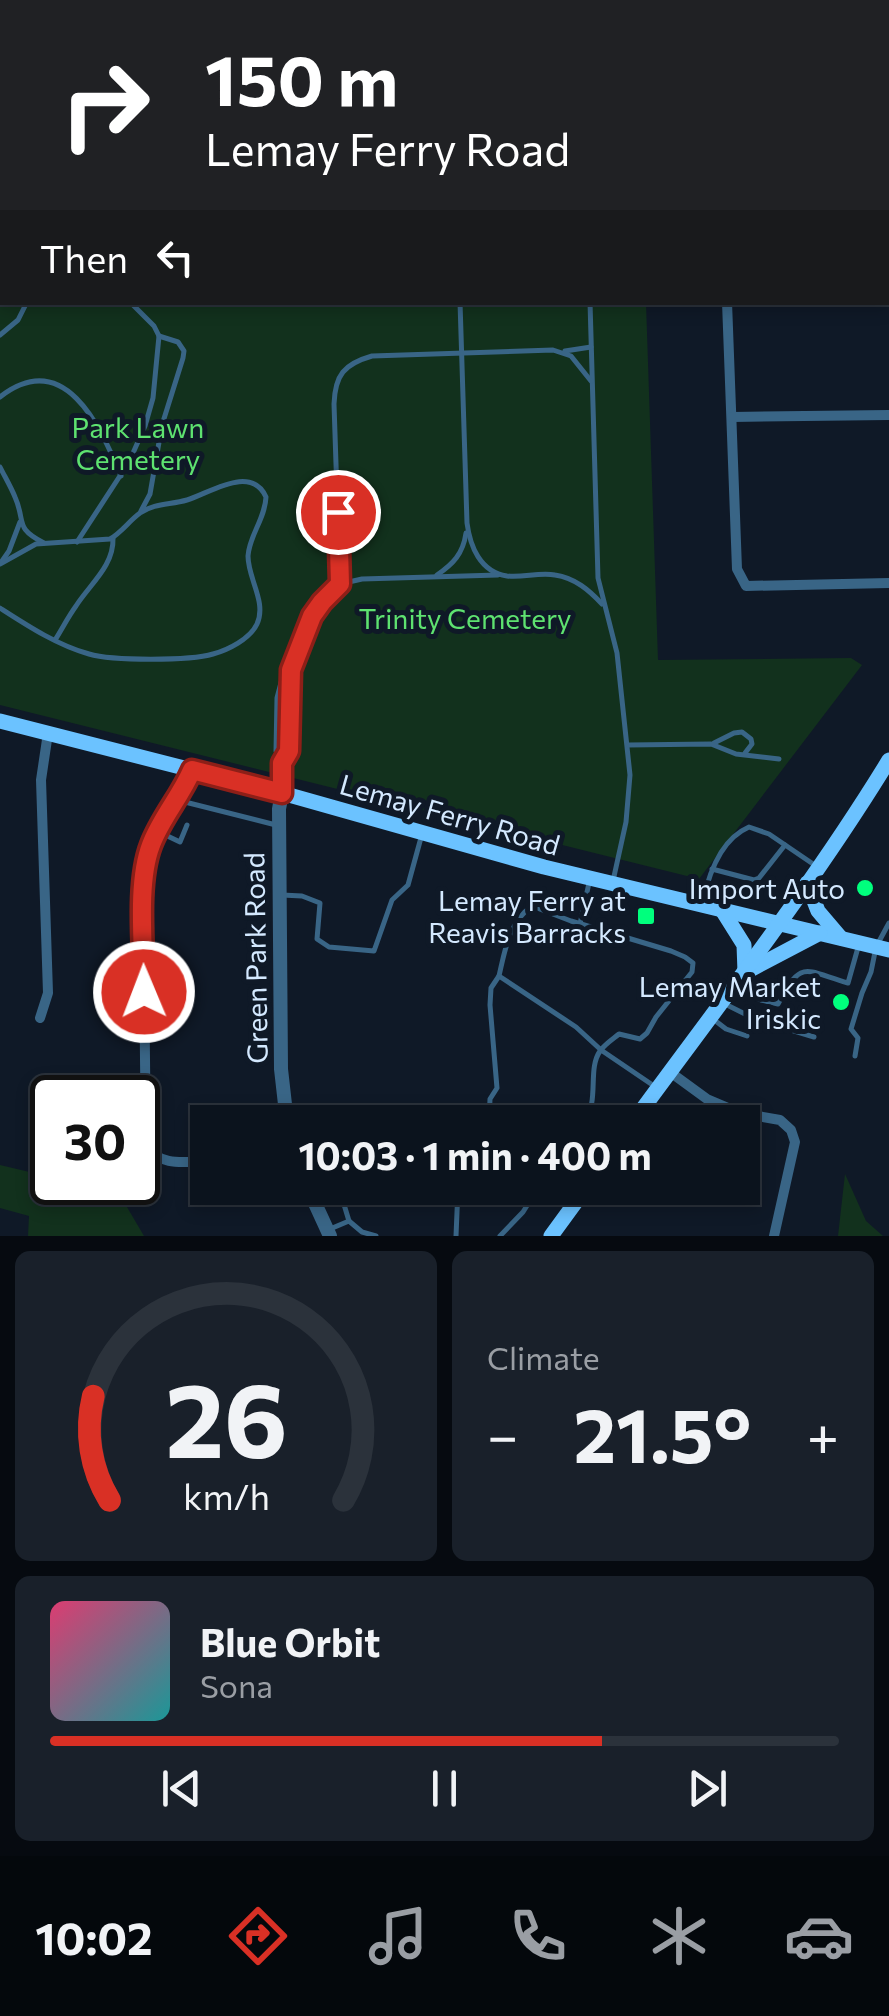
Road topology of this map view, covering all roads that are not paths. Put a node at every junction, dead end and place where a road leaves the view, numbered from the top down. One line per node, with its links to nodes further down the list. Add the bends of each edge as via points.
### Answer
1 (709, 0): 2 (street)
2 (718, 0)
3 (26, 305): 8 (lane)
4 (133, 305): 9 (lane)
5 (460, 305): 12 (lane)
6 (590, 305): 10 (lane)
7 (728, 305): 16 (street)
8 (0, 334)
9 (159, 336): 18 (lane, via 149,412); 19 (lane, via 184,351 150,494)
10 (591, 347): 11 (lane); 13 (lane)
11 (562, 352): 12 (lane); 13 (lane)
12 (462, 354): 21 (lane); 29 (lane, via 372,356 339,378 334,404)
13 (592, 383): 30 (lane)
14 (0, 397): 18 (lane, via 29,381 60,385 99,428)
15 (889, 415): 16 (street)
16 (732, 417): 28 (street, via 737,569 746,586)
17 (0, 467): 20 (lane)
18 (121, 476): 23 (lane)
19 (139, 514): 22 (lane); 32 (lane, via 221,485 258,486 265,506 248,550 260,603 257,625 228,648 197,657 104,657)
20 (20, 522): 24 (lane); 25 (lane)
21 (467, 523): 26 (lane, via 474,553); 27 (lane, via 463,550)
22 (112, 538): 23 (lane); 32 (lane, via 110,560)
23 (77, 542): 24 (lane)
24 (44, 543): 25 (lane)
25 (0, 564)
26 (501, 575): 27 (lane); 30 (lane, via 563,577)
27 (434, 577): 29 (lane)
28 (889, 583)
29 (340, 584): 33 (lane, via 312,616)
30 (604, 606): 37 (lane)
31 (0, 608): 32 (lane)
32 (55, 640)
33 (291, 670): 41 (lane, via 289,751); 41 (lane, via 276,698)
34 (0, 721): 35 (main road, Lemay Ferry Road)
35 (48, 733): 42 (main road, Lemay Ferry Road); 70 (street, via 41,780 48,993)
36 (712, 744): 37 (lane); 38 (lane); 38 (lane, via 742,732 752,744)
37 (628, 745): 53 (lane, via 626,822)
38 (743, 754): 39 (lane)
39 (779, 759)
40 (889, 760): 50 (main road)
41 (282, 763): 43 (lane)
42 (192, 770): 43 (main road, Lemay Ferry Road); 44 (street)
43 (282, 793): 46 (street, Green Park Road); 48 (main road, Lemay Ferry Road)
44 (178, 800): 46 (lane); 47 (street)
45 (187, 824): 47 (lane, via 180,842)
46 (279, 826): 55 (street, Green Park Road)
47 (157, 831): 81 (street, via 143,886 146,1145 152,1156)
48 (423, 832): 52 (main road, Lemay Ferry Road); 55 (lane, via 408,885 392,900 374,952 328,947 317,938 320,903)
49 (786, 845): 50 (lane); 51 (lane, via 754,880); 51 (lane, via 749,826)
50 (818, 867): 54 (main road)
51 (712, 869): 56 (lane)
52 (590, 879): 53 (main road, Lemay Ferry Road); 60 (lane)
53 (612, 884): 56 (main road, Lemay Ferry Road)
54 (807, 884): 58 (main road); 62 (main road, via 818,911)
55 (279, 895): 77 (street, Green Park Road)
56 (702, 905): 57 (main road, Lemay Ferry Road)
57 (722, 910): 58 (main road, Lemay Ferry Road); 66 (main road, via 744,946)
58 (779, 923): 61 (main road, Lemay Ferry Road); 66 (main road)
59 (889, 923): 64 (lane)
60 (580, 924): 65 (lane, via 532,906 519,915); 73 (lane, via 693,963 640,1039 619,1034)
61 (820, 933): 62 (main road, Lemay Ferry Road); 66 (main road)
62 (841, 938): 63 (main road, Lemay Ferry Road)
63 (859, 943): 64 (main road, Lemay Ferry Road); 67 (lane, via 848,983 805,971 791,979 778,1004)
64 (883, 949): 74 (lane, via 851,1030 858,1038)
65 (499, 976): 73 (lane); 78 (lane, via 490,1005 497,1088)
66 (740, 979): 67 (lane); 67 (lane); 68 (main road)
67 (768, 1001)
68 (722, 1002): 69 (main road); 72 (lane)
69 (710, 1017): 71 (lane); 75 (main road)
70 (40, 1018)
71 (747, 1036)
72 (814, 1038)
73 (601, 1050): 76 (lane); 79 (lane)
74 (856, 1056)
75 (670, 1072): 76 (main road); 94 (street, via 707,1099 780,1120 791,1130 795,1142)
76 (658, 1088): 80 (main road)
77 (285, 1105)
78 (490, 1105)
79 (592, 1105)
80 (646, 1105)
81 (190, 1162)
82 (316, 1205): 88 (street)
83 (344, 1205): 87 (lane)
84 (457, 1205): 91 (lane)
85 (527, 1205): 92 (lane)
86 (574, 1205): 93 (main road)
87 (349, 1222): 88 (lane); 89 (lane)
88 (328, 1233)
89 (363, 1234): 90 (lane)
90 (376, 1236)
91 (456, 1236)
92 (500, 1236)
93 (551, 1236)
94 (774, 1236)

